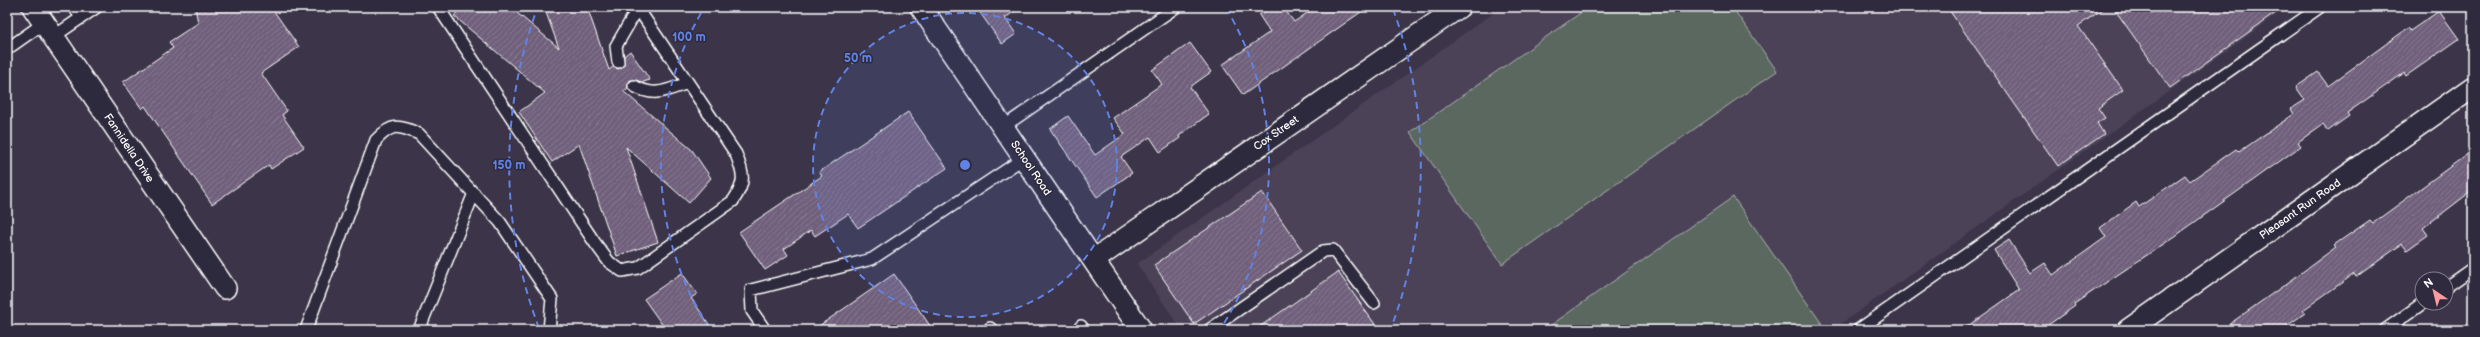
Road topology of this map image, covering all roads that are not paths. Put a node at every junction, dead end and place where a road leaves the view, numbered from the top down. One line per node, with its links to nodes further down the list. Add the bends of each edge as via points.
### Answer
1 (74, 7): 9 (lane)
2 (97, 7): 9 (lane)
3 (438, 7): 13 (lane, via 595,243 609,262 622,271 638,268 670,246 733,201 742,187 743,173 736,154)
4 (638, 7): 12 (lane, via 616,46); 13 (lane)
5 (921, 7): 16 (street, School Road)
6 (1176, 7): 16 (lane)
7 (1459, 7): 19 (street, Cox Street)
8 (2320, 7): 31 (lane)
9 (82, 17): 10 (lane)
10 (44, 22): 11 (lane); 22 (street, Fannidella Drive)
11 (9, 43)
12 (618, 62)
13 (688, 83): 14 (lane, via 659,93 646,92)
14 (634, 86)
15 (2473, 87): 32 (street, Pleasant Run Road)
16 (1002, 127): 17 (street, School Road)
17 (1024, 158): 19 (street, School Road); 28 (lane, via 872,259 751,290 752,311)
18 (474, 194): 25 (lane, via 419,134 402,126 387,128 376,140); 26 (lane); 27 (lane, via 500,222 552,299)
19 (1094, 260): 29 (street, School Road)
20 (2473, 268): 21 (lane)
21 (2454, 281)
22 (225, 288)
23 (1374, 303): 30 (lane, via 1333,250 1323,251)
24 (2414, 309): 33 (lane)
25 (306, 330)
26 (419, 330)
27 (549, 330)
28 (765, 330)
29 (1141, 330)
30 (1209, 330)
31 (1858, 330)
32 (2128, 330)
33 (2385, 330)

